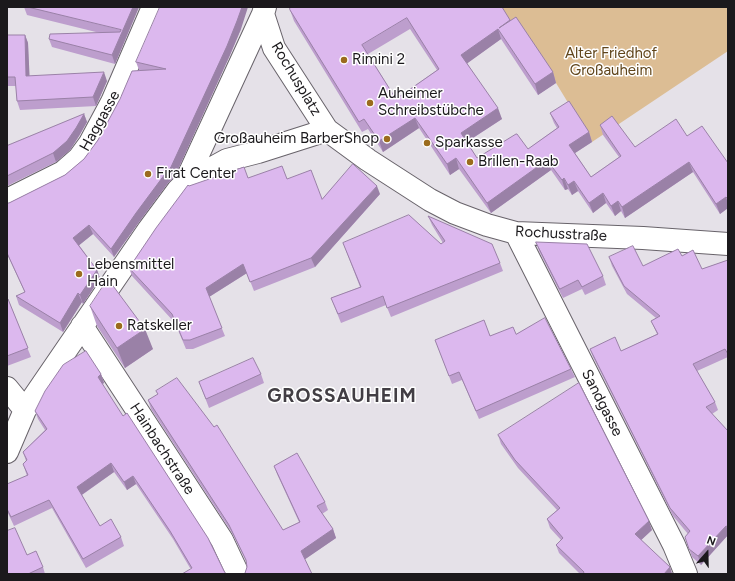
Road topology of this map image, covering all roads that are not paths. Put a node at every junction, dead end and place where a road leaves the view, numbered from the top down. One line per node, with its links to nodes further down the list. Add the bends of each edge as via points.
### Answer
1 (154, 7): 5 (street, Haggasse, via 112,102 90,144 63,172)
2 (264, 10): 3 (street, Rochusplatz, via 274,48); 4 (street, Rochusplatz)
3 (327, 130): 4 (street, Rochusplatz, via 227,160); 6 (street, Rochusstraße, via 430,200 455,213)
4 (185, 183): 8 (street, via 149,229)
5 (7, 200)
6 (516, 233): 7 (street, Rochusstraße); 13 (street, Sandgasse, via 674,544)
7 (728, 244)
8 (82, 326): 10 (street); 12 (street, Hainbachstraße, via 222,540)
9 (7, 388): 10 (street)
10 (16, 412): 11 (street)
11 (7, 452)
12 (238, 574)
13 (686, 574)

